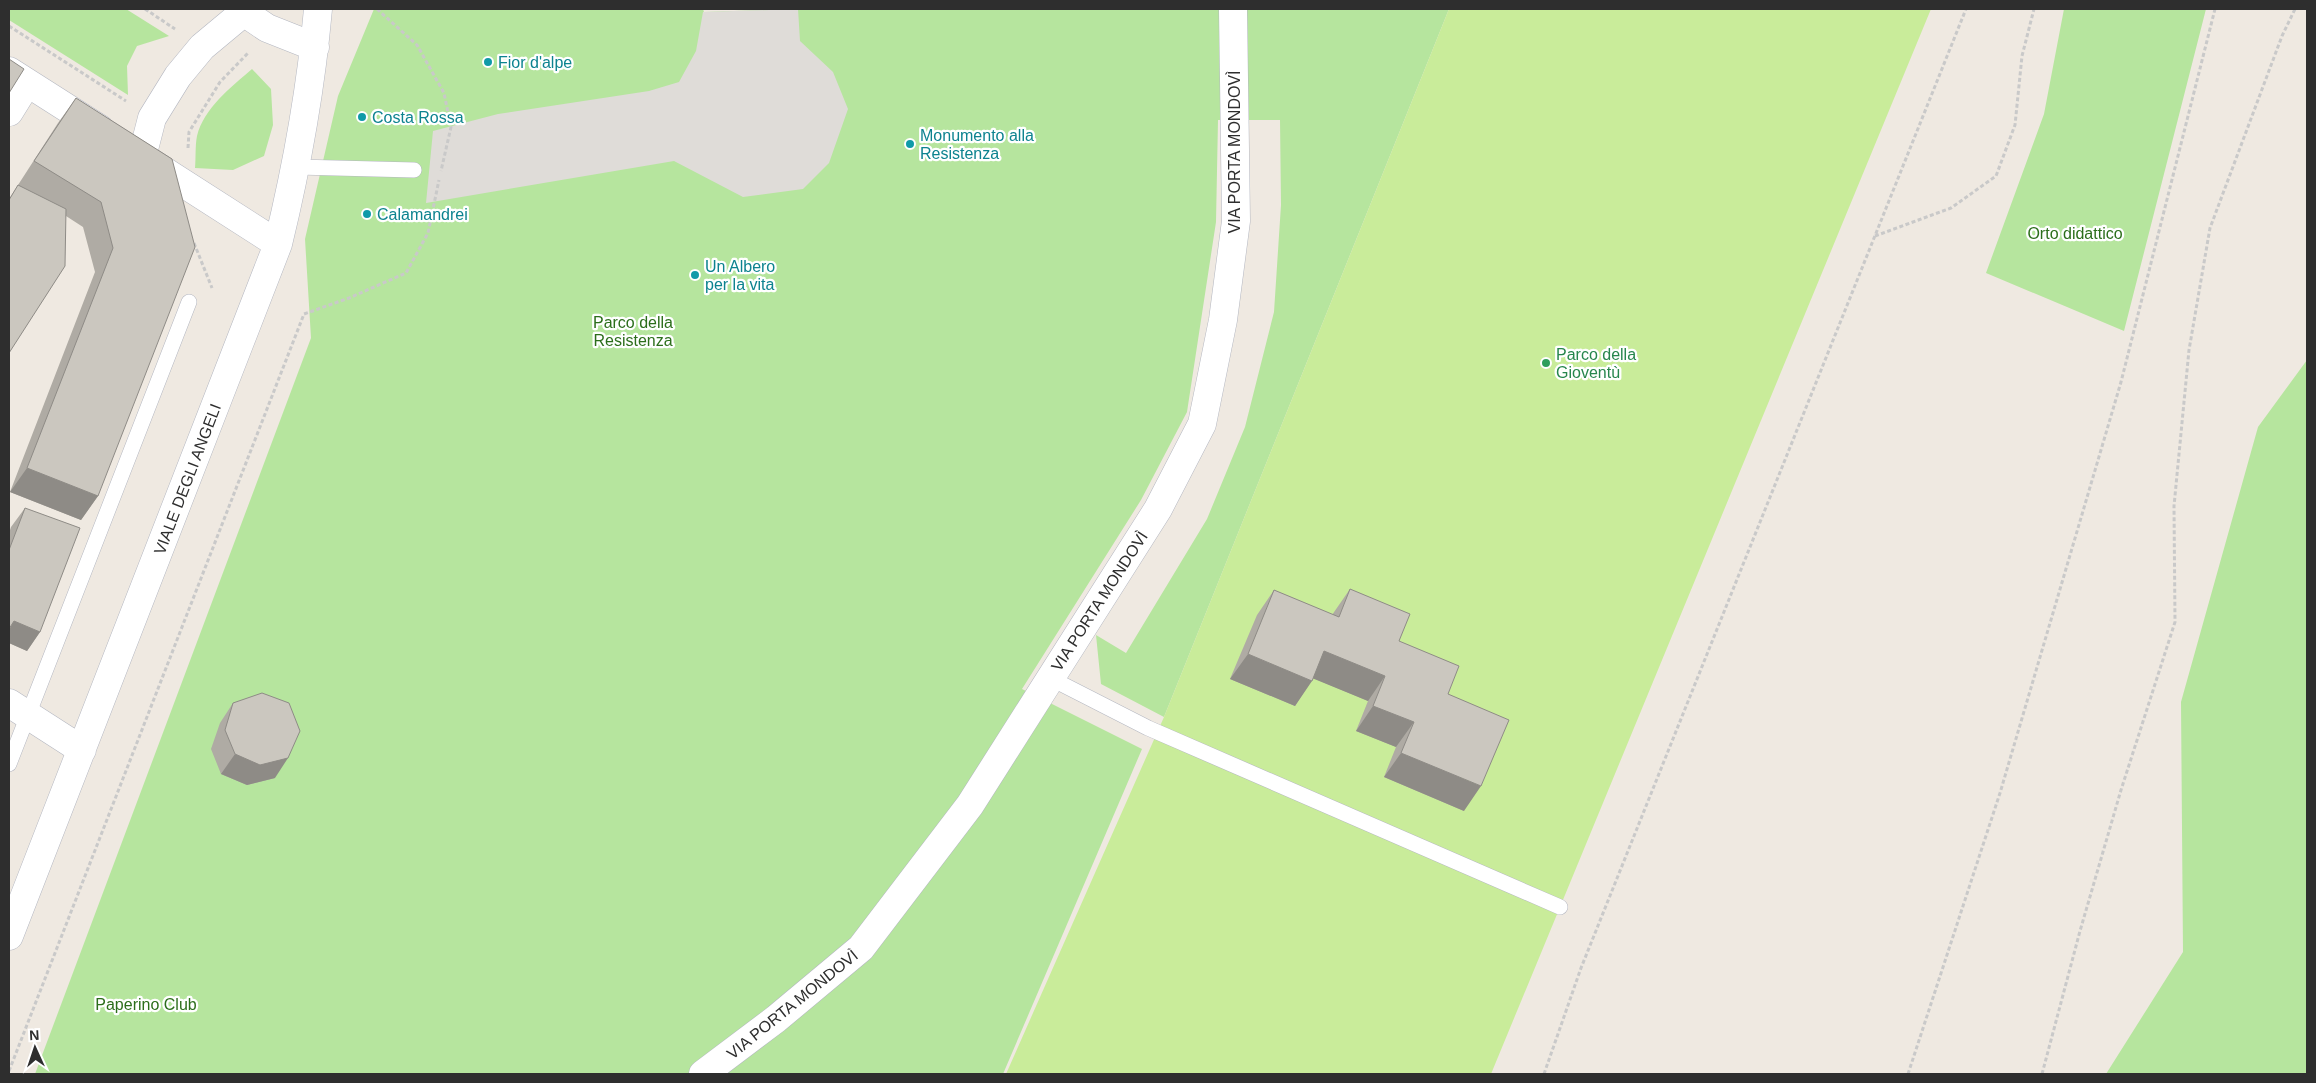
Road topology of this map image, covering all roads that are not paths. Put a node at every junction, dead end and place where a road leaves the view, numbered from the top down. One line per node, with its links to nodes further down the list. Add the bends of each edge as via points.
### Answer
1 (318, 9): 4 (street, VIALE DEGLI ANGELI)
2 (1232, 9): 12 (street, VIA PORTA MONDOVÌ, via 1236,221 1223,320 1202,424 1158,509)
3 (243, 10): 4 (street, via 267,28); 7 (street, via 202,47 178,76 152,118)
4 (315, 47): 8 (street, VIALE DEGLI ANGELI)
5 (18, 77): 6 (street); 7 (street)
6 (9, 112)
7 (142, 157): 10 (street)
8 (297, 167): 9 (lane); 10 (street, VIALE DEGLI ANGELI)
9 (414, 170)
10 (278, 244): 14 (street, VIALE DEGLI ANGELI)
11 (189, 302): 13 (lane)
12 (1050, 678): 16 (lane, via 1148,728); 18 (street, VIA PORTA MONDOVÌ, via 970,805 861,948 776,1019)
13 (18, 709): 14 (street); 15 (lane)
14 (82, 750): 17 (street, VIALE DEGLI ANGELI)
15 (9, 764)
16 (1560, 907)
17 (9, 936)
18 (703, 1074)

